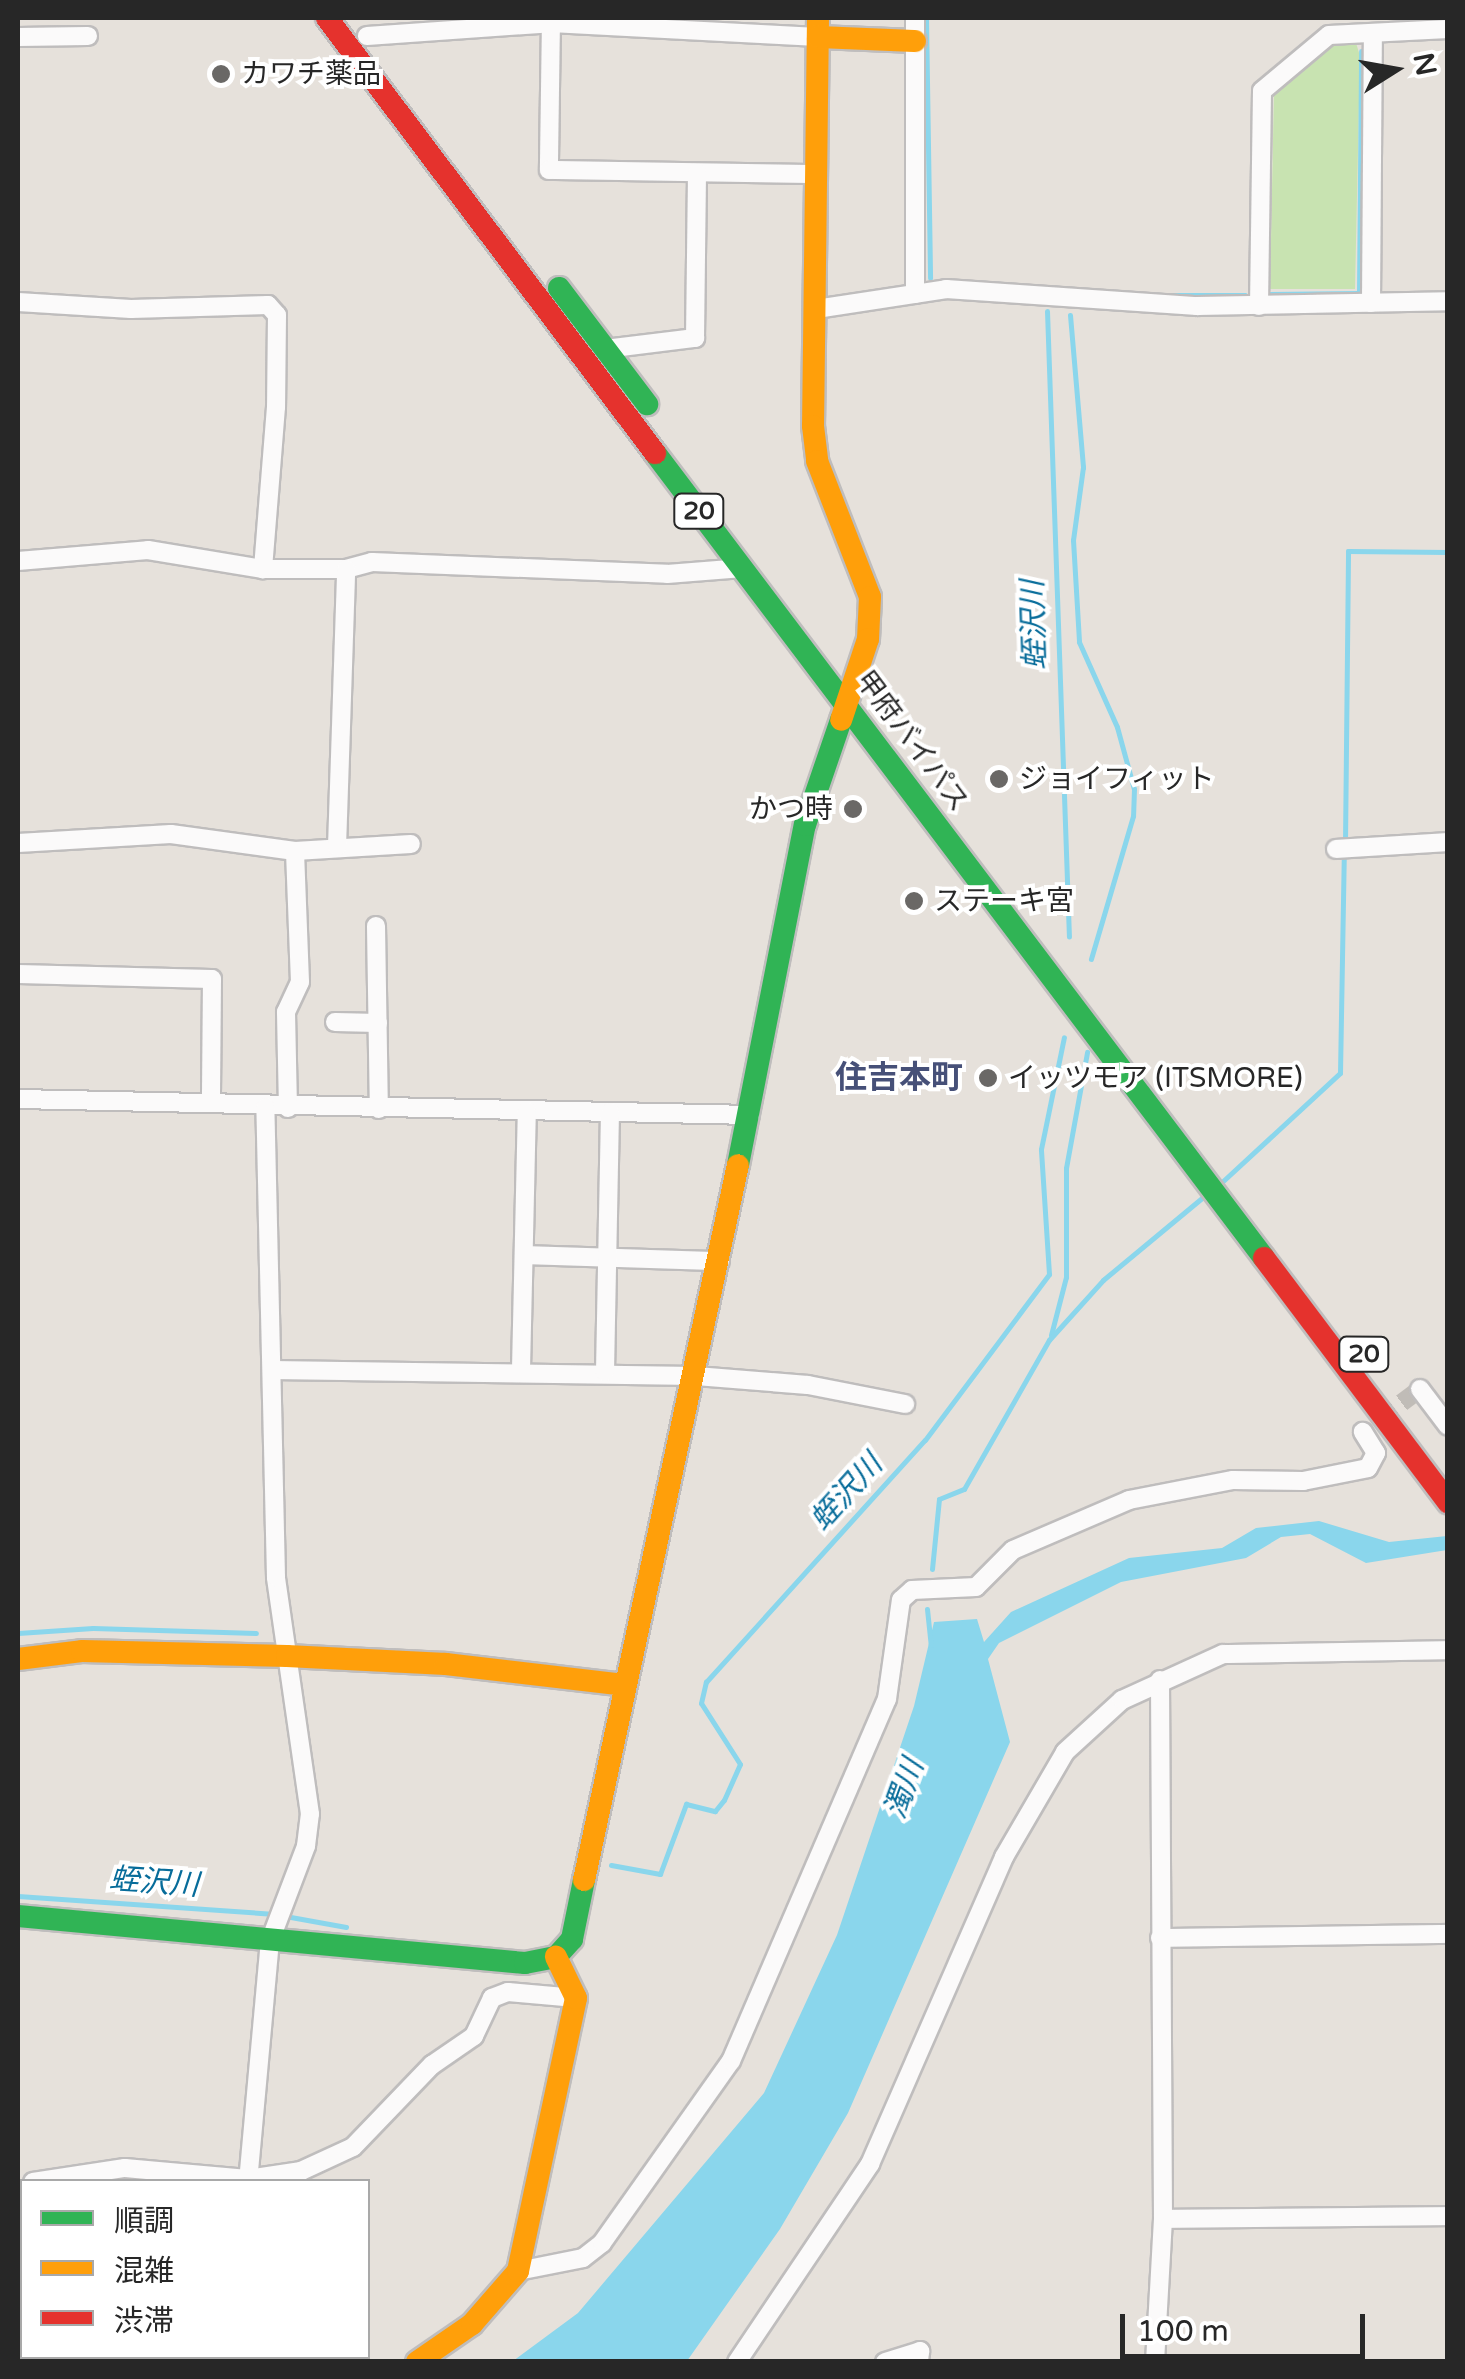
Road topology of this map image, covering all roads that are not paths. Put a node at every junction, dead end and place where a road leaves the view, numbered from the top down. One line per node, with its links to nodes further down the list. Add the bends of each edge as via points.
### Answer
1 (326, 18): 24 (main road, 甲府バイパス / 20)
2 (915, 18): 12 (street)
3 (551, 20): 4 (street); 7 (street); 13 (street, via 548,170)
4 (414, 24): 6 (street)
5 (1330, 26): 9 (street); 19 (street, via 1262,91)
6 (360, 27): 21 (main road, 甲府バイパス / 20)
7 (818, 27): 12 (main road); 14 (main road)
8 (1448, 30): 9 (street)
9 (1373, 32): 18 (street)
10 (88, 36): 11 (street)
11 (18, 37)
12 (915, 42): 15 (street)
13 (697, 173): 14 (street); 21 (street, via 694,338)
14 (816, 174): 20 (main road)
15 (915, 294): 19 (street, via 946,289); 20 (street)
16 (1448, 301): 18 (street)
17 (18, 302): 23 (street, via 131,309 268,304 277,314)
18 (1370, 303): 19 (street)
19 (1259, 306)
20 (816, 309): 26 (main road, via 816,460 870,597 868,639)
21 (606, 349): 26 (main road, 甲府バイパス / 20)
22 (18, 561): 23 (street, via 148,550)
23 (263, 568): 25 (street)
24 (743, 568): 25 (street, via 632,574 372,562); 26 (main road, 甲府バイパス / 20)
25 (346, 569): 30 (street)
26 (850, 690): 44 (main road, via 805,826); 56 (main road, 甲府バイパス / 20)
27 (1448, 842): 31 (street)
28 (18, 843): 32 (street, via 172,834)
29 (411, 844): 30 (street)
30 (338, 847): 32 (street)
31 (1336, 849)
32 (296, 851): 40 (street, via 300,982 286,1012)
33 (376, 926): 36 (street)
34 (18, 974): 38 (street, via 212,979)
35 (335, 1022): 36 (street)
36 (378, 1024): 41 (street)
37 (18, 1099): 38 (street)
38 (211, 1102): 39 (street)
39 (265, 1108): 40 (street); 49 (street)
40 (288, 1108): 41 (street)
41 (379, 1109): 42 (street)
42 (527, 1111): 43 (street); 45 (street)
43 (610, 1112): 44 (street); 46 (street)
44 (750, 1114): 47 (main road)
45 (524, 1255): 46 (street); 48 (street)
46 (607, 1258): 47 (street); 50 (street)
47 (720, 1260): 51 (main road)
48 (522, 1368): 49 (street); 50 (street)
49 (272, 1370): 59 (street, via 276,1577)
50 (605, 1372): 51 (street)
51 (696, 1376): 53 (street, via 808,1384); 62 (main road)
52 (1420, 1389): 54 (street)
53 (904, 1404)
54 (1448, 1426)
55 (1363, 1432): 75 (street, via 1376,1453 1368,1468 1303,1480 1233,1480 1128,1500 1013,1550 976,1587 912,1590 900,1600 887,1699 731,2061 602,2242 583,2258)
56 (1436, 1468): 57 (main road, 甲府バイパス / 20)
57 (1448, 1502)
58 (1448, 1650): 61 (street, via 1223,1654)
59 (287, 1656): 60 (main road, via 82,1651); 62 (main road, via 446,1664); 64 (street, via 310,1814)
60 (18, 1659)
61 (1160, 1680): 66 (street); 77 (street, via 1122,1700 1066,1752 1004,1857 870,2164)
62 (624, 1685): 67 (main road, via 580,1913)
63 (18, 1916): 64 (main road)
64 (273, 1933): 67 (main road, via 396,1956 525,1963); 71 (street)
65 (1448, 1934): 66 (street)
66 (1160, 1938): 74 (street)
67 (556, 1957): 68 (main road)
68 (576, 1998): 72 (street, via 508,1992 492,1998 474,2036 432,2065 353,2147 301,2171); 75 (main road)
69 (55, 2179): 70 (street, via 126,2168)
70 (238, 2179)
71 (248, 2179)
72 (254, 2179)
73 (1448, 2216): 74 (street)
74 (1163, 2219): 80 (street)
75 (518, 2271): 76 (main road, via 472,2324)
76 (417, 2362)
77 (737, 2362)
78 (885, 2362): 79 (street, via 920,2350)
79 (919, 2362)
80 (1155, 2362)

